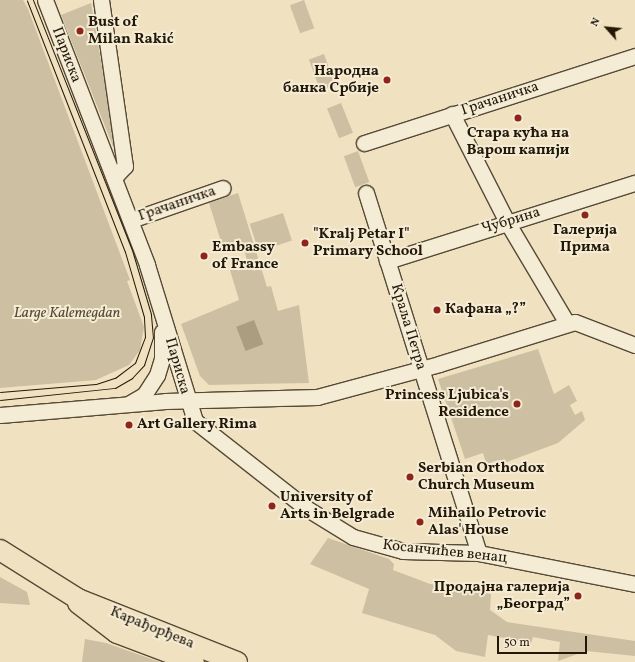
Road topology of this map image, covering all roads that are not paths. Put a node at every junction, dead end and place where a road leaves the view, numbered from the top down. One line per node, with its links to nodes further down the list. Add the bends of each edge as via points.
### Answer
1 (45, 0): 6 (street, Париска)
2 (101, 0): 6 (street, via 126,166)
3 (635, 56): 4 (street, Грачаничка)
4 (452, 114): 5 (street, Грачаничка); 11 (street)
5 (364, 142)
6 (114, 178): 10 (street, Париска)
7 (635, 184): 11 (street, Чубрина)
8 (223, 188): 10 (street, Грачаничка)
9 (366, 193): 12 (street, Краља Петра)
10 (131, 220): 13 (street, Париска)
11 (507, 222): 12 (street, Чубрина); 14 (street)
12 (387, 261): 16 (street, Краља Петра)
13 (161, 311): 17 (street, Париска); 18 (street, via 161,367 144,395)
14 (567, 323): 15 (street, via 579,322); 16 (street)
15 (635, 345)
16 (421, 370): 17 (street, via 317,397); 21 (street, Краља Петра)
17 (189, 400): 18 (street, Париска); 21 (street, Косанчићев венац, via 195,421 330,525 367,542 403,551)
18 (129, 404): 19 (street, Париска)
19 (0, 415)
20 (0, 550): 23 (main road, Карађорђева)
21 (478, 553): 22 (street, Косанчићев венац)
22 (635, 584)
23 (67, 594): 24 (main road, Карађорђева, via 98,622 116,633); 25 (main road, Карађорђева)
24 (194, 662)
25 (237, 662)

